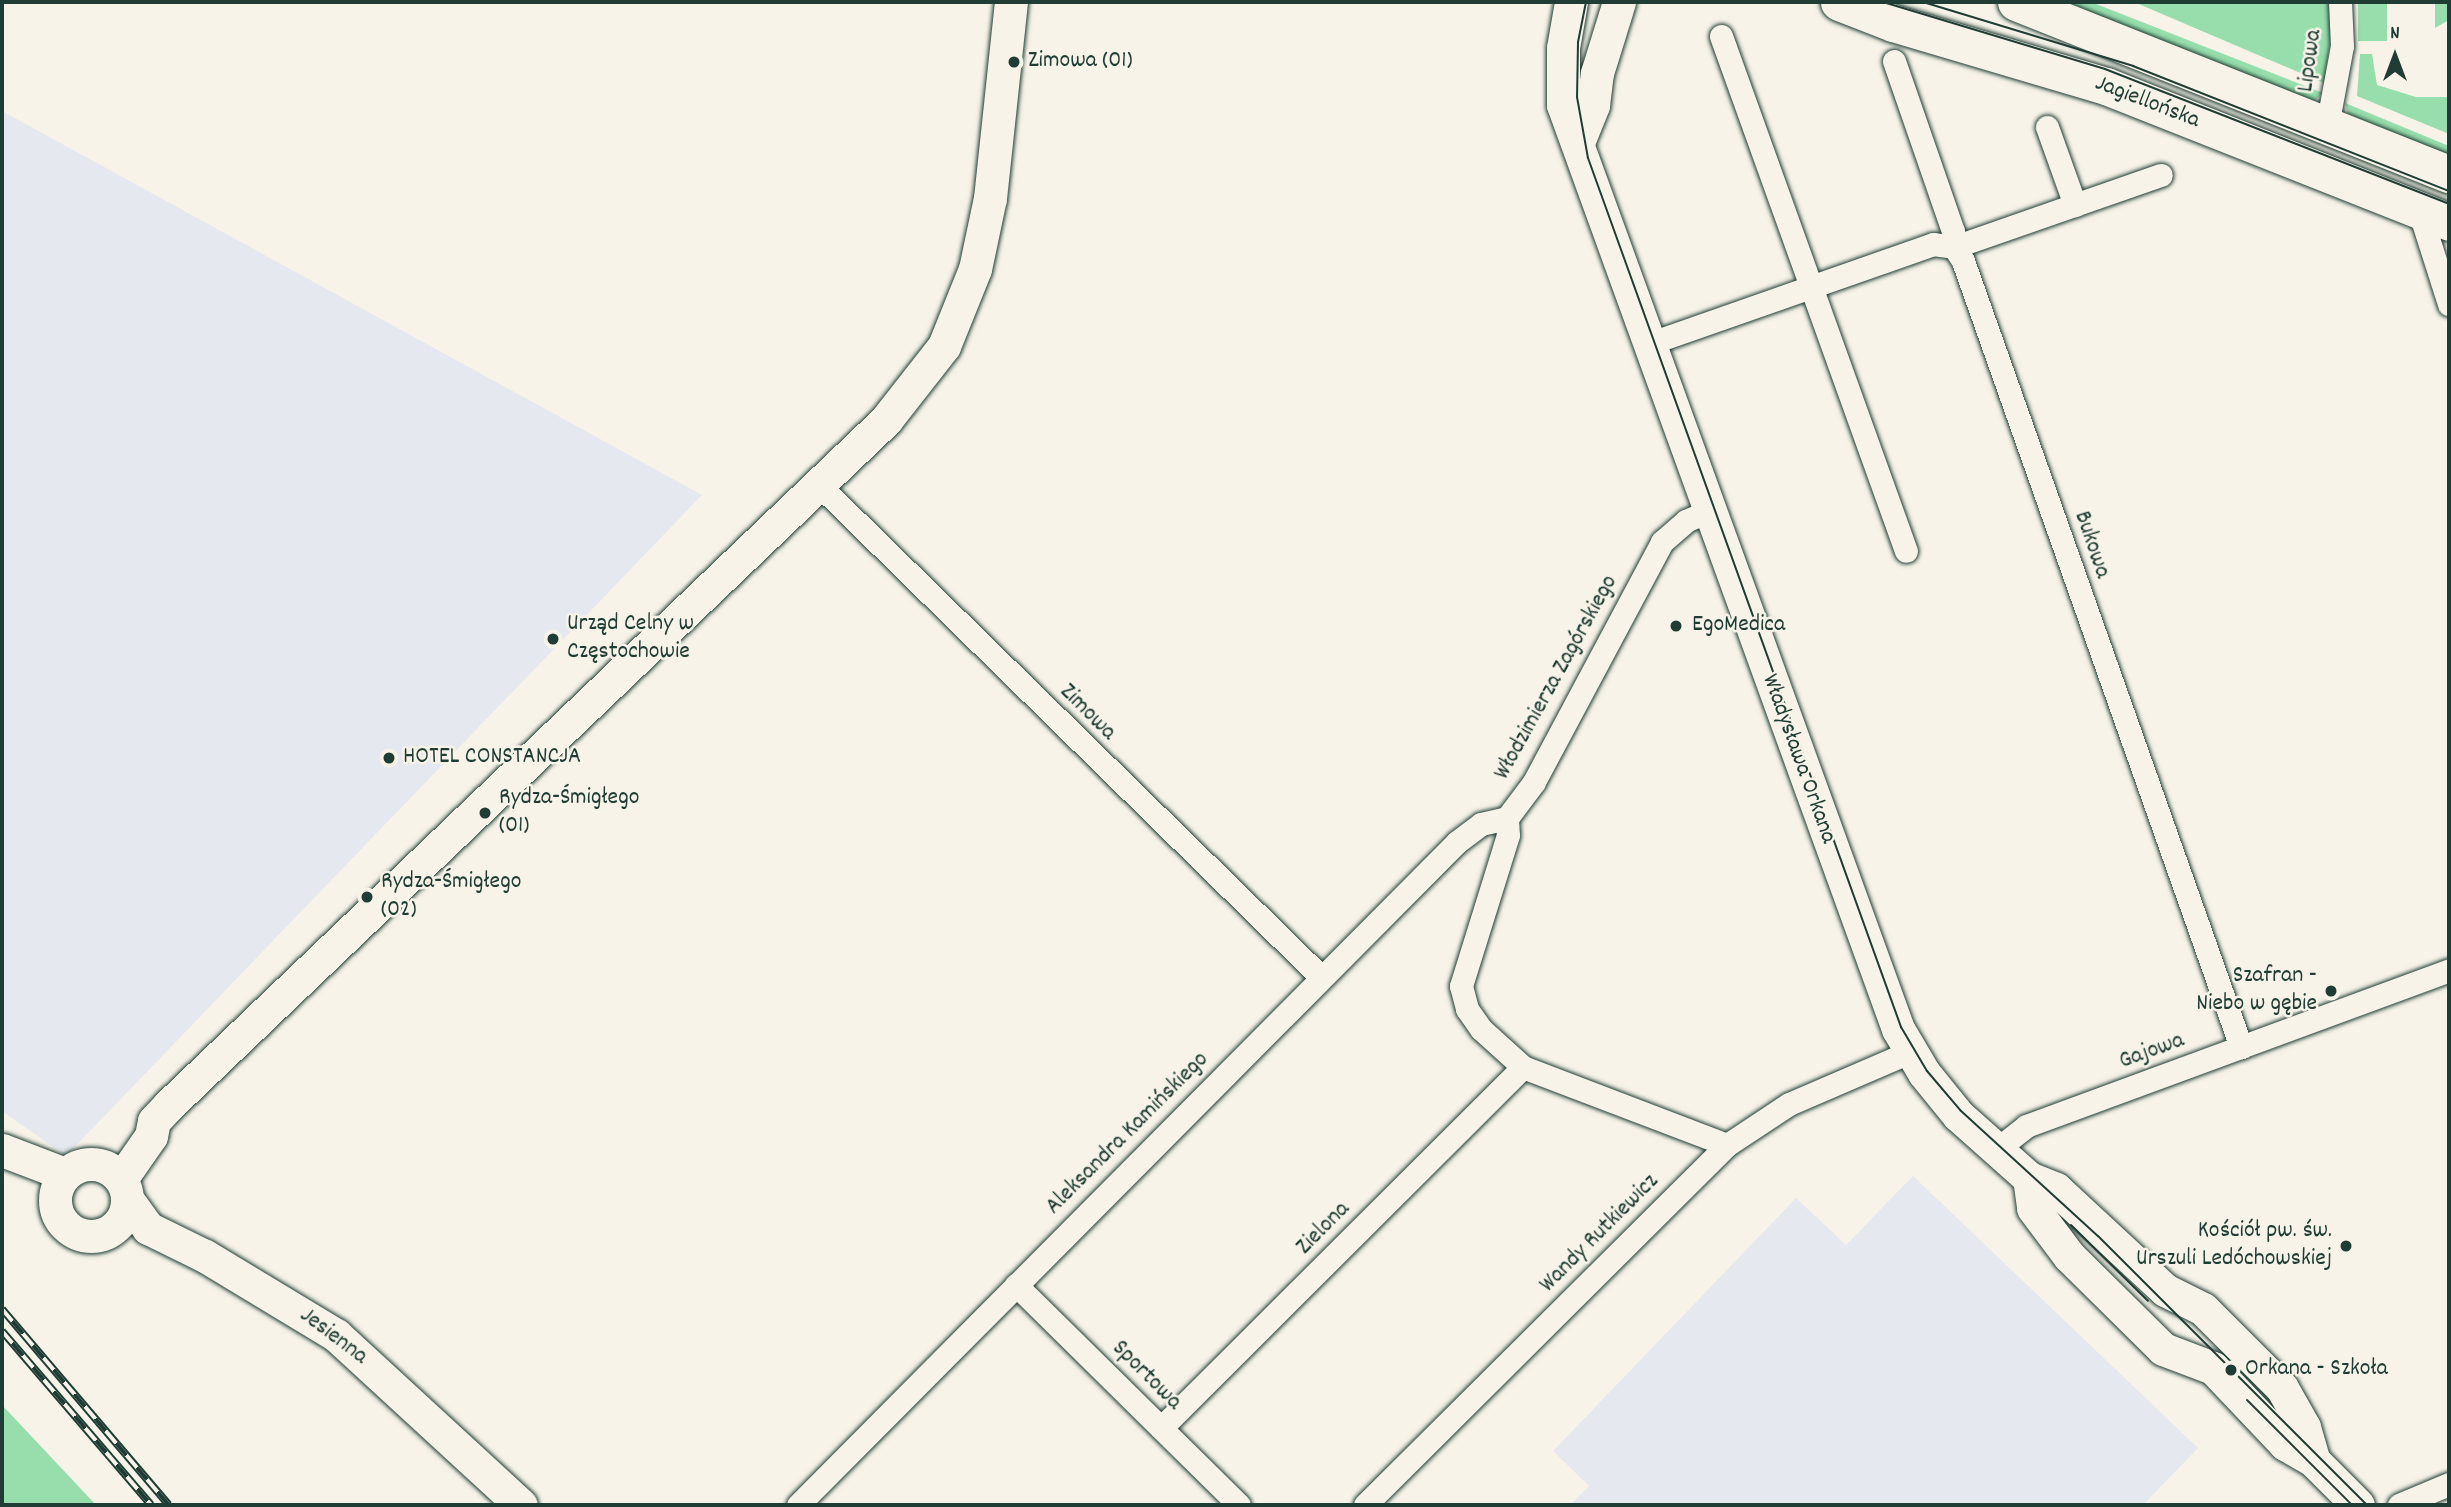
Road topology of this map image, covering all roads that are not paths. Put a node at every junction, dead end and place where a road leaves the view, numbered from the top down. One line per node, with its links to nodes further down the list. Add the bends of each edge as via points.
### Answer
1 (1011, 2): 20 (street, via 994,176 964,301 936,356 886,419)
2 (1571, 2): 11 (street, Władysława Orkana, via 1563,105)
3 (1619, 2): 11 (street, via 1597,72 1593,105)
4 (1839, 2): 15 (main road, Jagiellońska, via 1893,23 2106,86)
5 (2016, 2): 9 (main road, Jagiellońska)
6 (2340, 2): 9 (street, Lipowa, via 2342,46)
7 (1721, 36): 17 (street)
8 (1894, 61): 16 (street, Bukowa, via 1954,231)
9 (2327, 126): 12 (main road, Jagiellońska)
10 (2047, 127): 14 (street)
11 (1579, 140): 19 (street, Władysława Orkana)
12 (2449, 174)
13 (2161, 175): 14 (street)
14 (2074, 205): 16 (street)
15 (2434, 216): 18 (street)
16 (1954, 247): 17 (street, via 1933,244); 26 (street, Bukowa, via 1963,261)
17 (1812, 286): 19 (street); 22 (street)
18 (2449, 300)
19 (1648, 344): 21 (street, Władysława Orkana)
20 (819, 485): 25 (street, Zimowa); 34 (street, via 154,1121 151,1136)
21 (1709, 511): 23 (street, Włodzimierza Zagórskiego, via 1686,521 1662,542 1534,782); 27 (street, Władysława Orkana, via 1886,1002)
22 (1906, 551)
23 (1507, 818): 25 (street, Aleksandra Kamińskiego, via 1481,824 1457,842); 28 (street, Włodzimierza Zagórskiego, via 1508,835 1461,986 1467,1009 1481,1028)
24 (2449, 970): 26 (street, Gajowa)
25 (1321, 977): 37 (street, Aleksandra Kamińskiego)
26 (2241, 1047): 30 (street, Gajowa, via 2026,1126)
27 (1910, 1052): 29 (street, Wandy Rutkiewicz, via 1789,1104); 30 (street, Władysława Orkana, via 1939,1094)
28 (1523, 1067): 29 (street, Włodzimierza Zagórskiego); 38 (street, Zielona)
29 (1727, 1145): 44 (street, Wandy Rutkiewicz)
30 (1997, 1149): 33 (street, Władysława Orkana)
31 (2, 1150): 34 (street)
32 (2, 1163): 34 (street, Jesienna)
33 (2029, 1178): 39 (street, Władysława Orkana, via 2056,1189 2165,1290 2203,1309 2282,1388 2304,1427); 39 (street, Władysława Orkana, via 2033,1208 2069,1256 2163,1349 2213,1368 2285,1444)
34 (93, 1184): 35 (street, via 115,1227); 35 (street, via 66,1226); 36 (street, Jesienna, via 148,1228)
35 (96, 1235): 36 (street, via 133,1241 199,1273)
36 (241, 1280): 41 (street, Jesienna, via 336,1335)
37 (1016, 1285): 38 (street, Sportowa); 42 (street, Aleksandra Kamińskiego)
38 (1161, 1428): 43 (street, Sportowa)
39 (2315, 1461): 45 (street, Władysława Orkana)
40 (2449, 1484): 46 (street)
41 (521, 1505)
42 (798, 1505)
43 (1239, 1505)
44 (1365, 1505)
45 (2358, 1505)
46 (2399, 1505)

